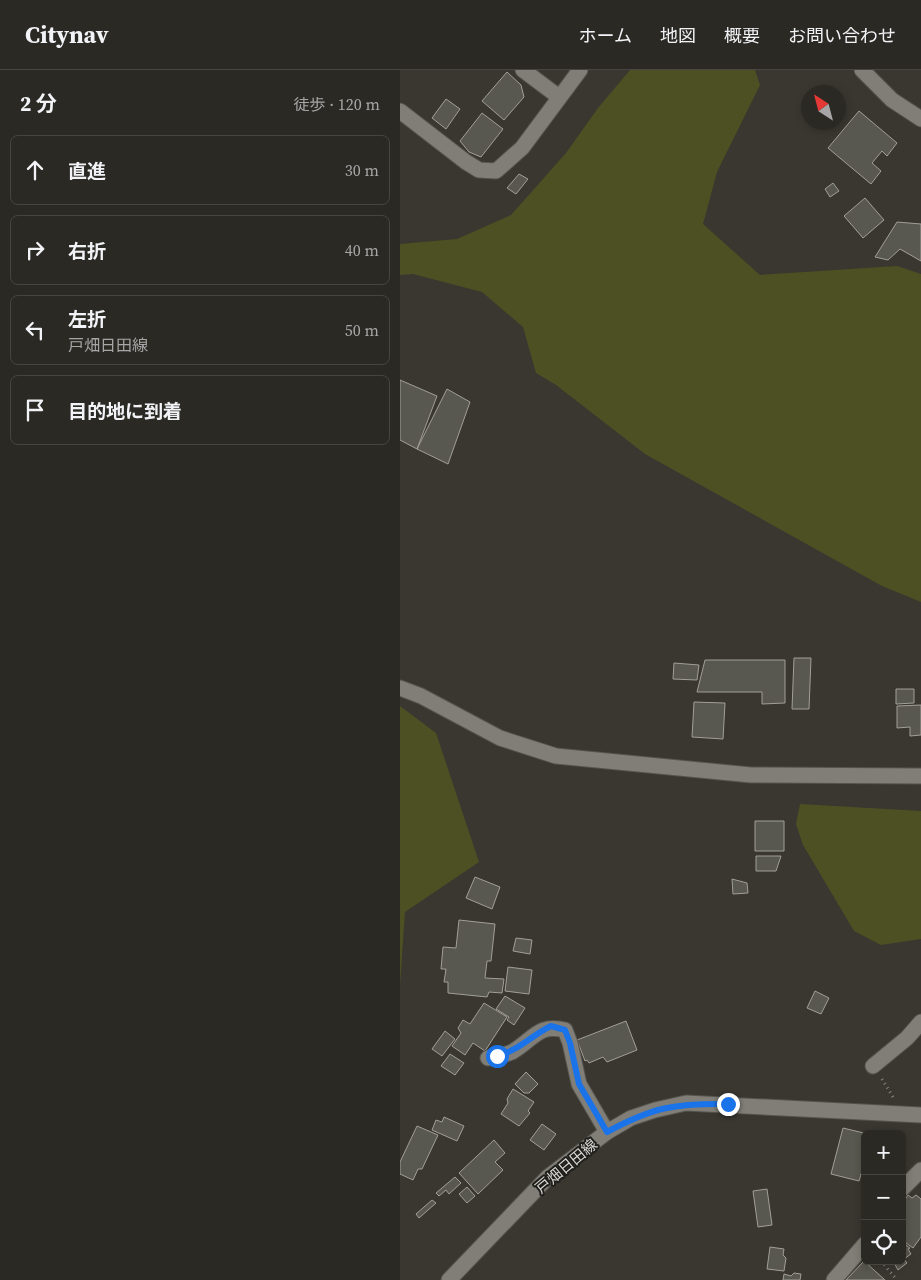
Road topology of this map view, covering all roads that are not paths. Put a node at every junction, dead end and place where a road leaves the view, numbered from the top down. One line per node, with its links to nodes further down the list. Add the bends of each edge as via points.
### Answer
1 (523, 70): 4 (street)
2 (580, 70): 4 (street)
3 (862, 70): 6 (street, via 892,100)
4 (559, 97): 5 (street, via 522,148 496,171 479,170 466,162)
5 (400, 110)
6 (921, 119)
7 (400, 688): 8 (street, via 422,696 500,738 556,756 751,775)
8 (921, 776)
9 (921, 1022): 11 (street)
10 (488, 1058): 13 (street, via 511,1053 551,1026 565,1030 579,1084)
11 (873, 1066)
12 (921, 1115): 13 (street, 戸畑日田線, via 686,1103 631,1118)
13 (607, 1132): 17 (street, 戸畑日田線, via 548,1177)
14 (921, 1170): 15 (street)
15 (906, 1185)
16 (861, 1249): 18 (street)
17 (449, 1280)
18 (834, 1280)

